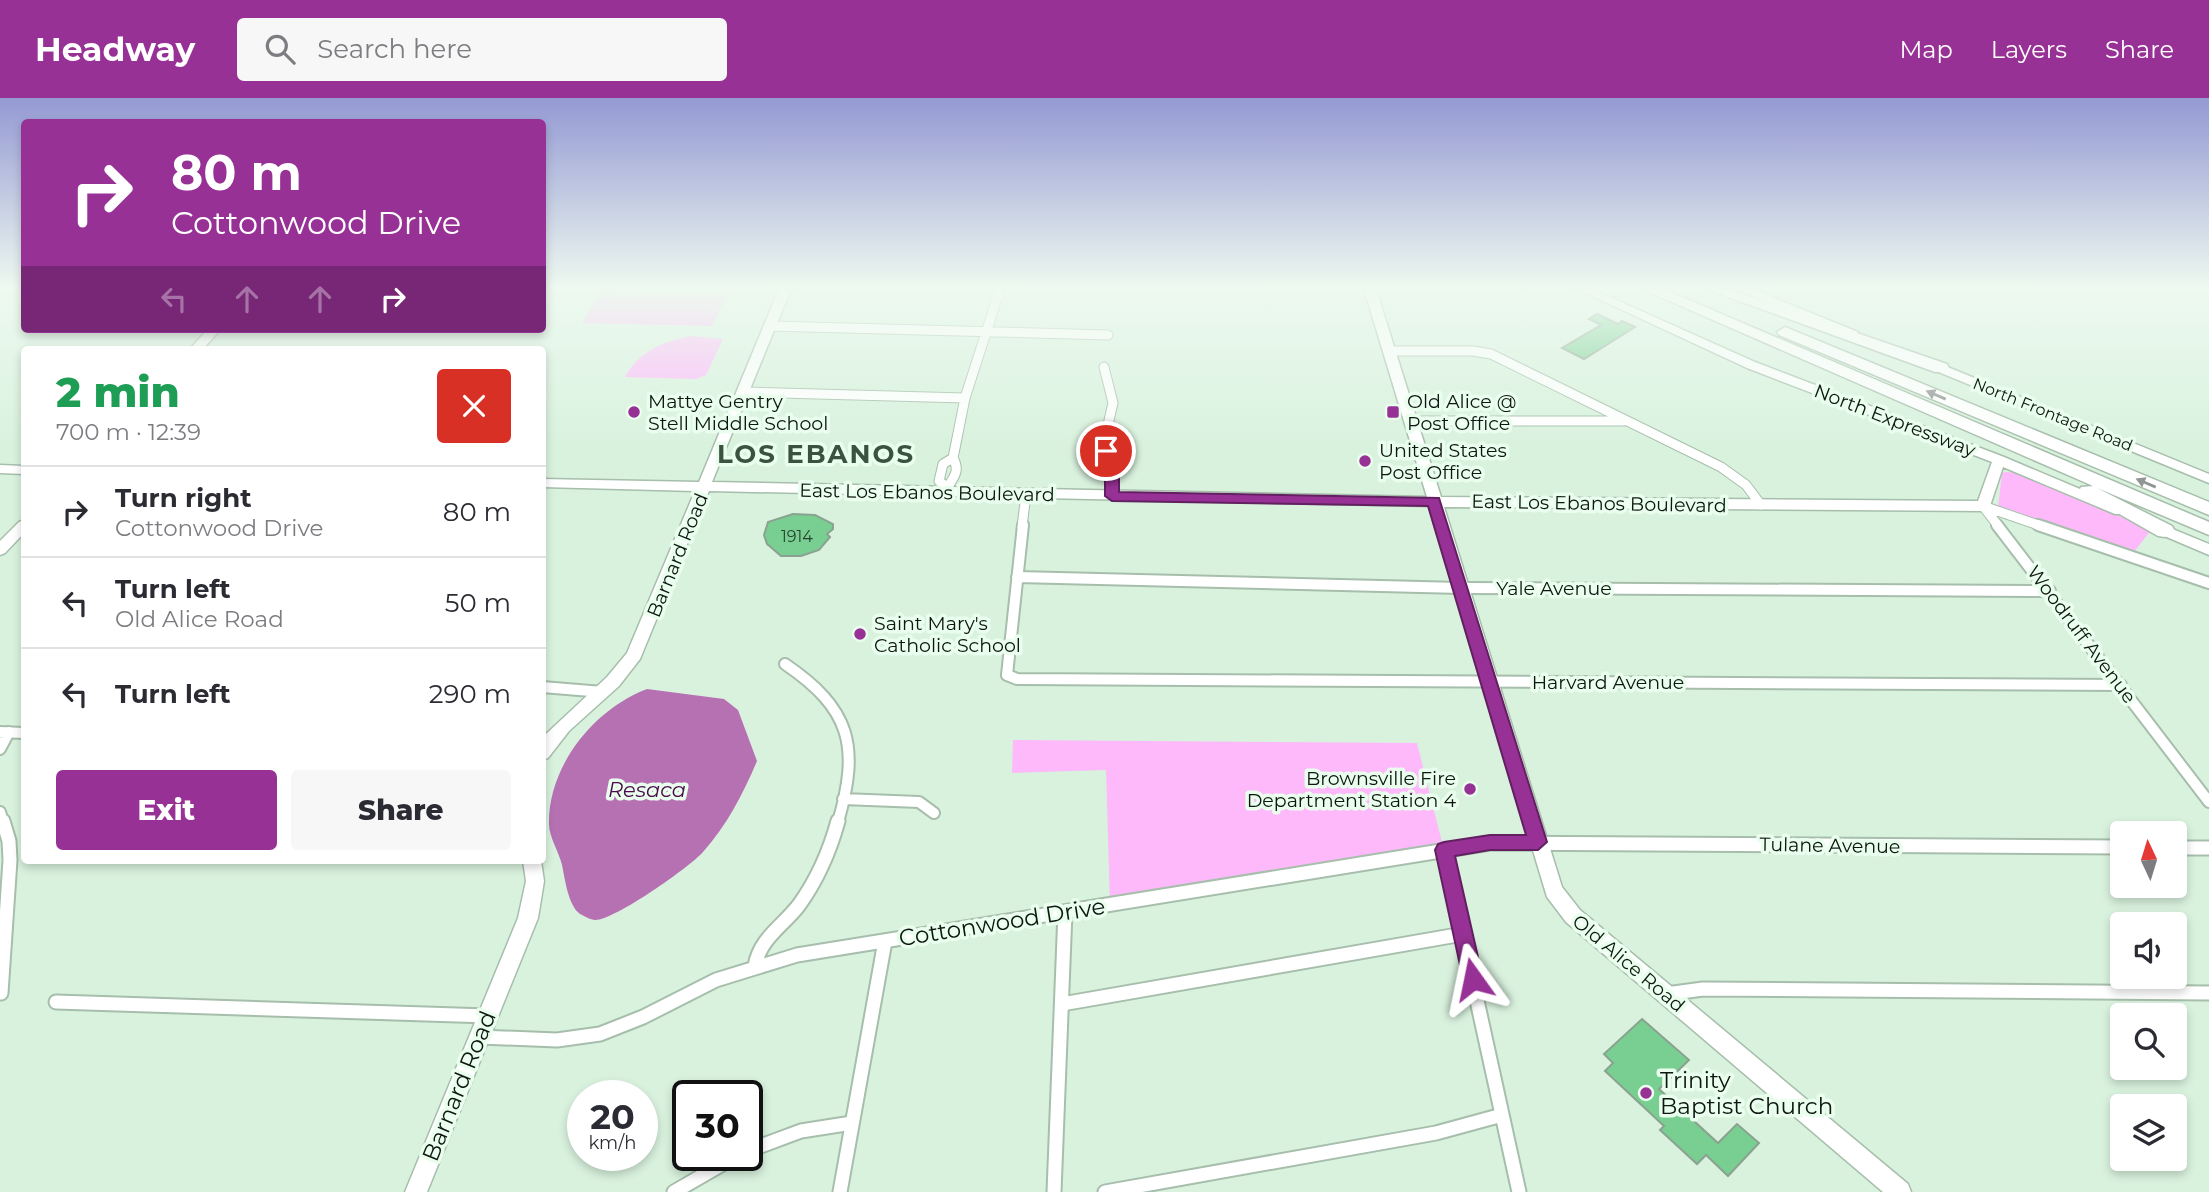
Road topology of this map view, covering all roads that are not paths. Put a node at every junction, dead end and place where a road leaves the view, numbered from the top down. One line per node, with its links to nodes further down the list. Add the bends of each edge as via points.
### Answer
1 (764, 340): 13 (street, Barnard Road)
2 (983, 340): 14 (street)
3 (1386, 340): 10 (street, Old Alice Road)
4 (1696, 340): 18 (street, North Expressway)
5 (1770, 340): 33 (highway, via 1895,404 2064,478)
6 (1782, 340): 32 (highway, North Expressway)
7 (1791, 340): 30 (highway, North Expressway, one-way to 7)
8 (1860, 340): 12 (highway)
9 (1870, 340): 12 (street, North Frontage Road)
10 (1390, 351): 15 (street, Old Alice Road); 16 (street, via 1491,354)
11 (1104, 367): 26 (street, via 1113,403 1104,442 1112,467)
12 (1941, 368): 21 (street, North Frontage Road)
13 (744, 392): 14 (street); 23 (street, Barnard Road)
14 (965, 398): 17 (street)
15 (1410, 421): 16 (street); 27 (street, Old Alice Road)
16 (1628, 421): 28 (street, via 1731,473)
17 (953, 458): 24 (street, via 955,481); 24 (street, via 943,464 939,481)
18 (1999, 460): 29 (street); 33 (street, North Expressway)
19 (0, 469): 20 (street)
20 (21, 470)
21 (2209, 479)
22 (546, 482): 23 (street, East Los Ebanos Boulevard)
23 (704, 487): 24 (street, East Los Ebanos Boulevard); 44 (street, Barnard Road, via 634,655)
24 (946, 490): 25 (street, East Los Ebanos Boulevard)
25 (1026, 494): 26 (street, East Los Ebanos Boulevard); 36 (street)
26 (1112, 496): 27 (street, East Los Ebanos Boulevard)
27 (1434, 502): 28 (street, East Los Ebanos Boulevard); 38 (street, Old Alice Road)
28 (1761, 505): 29 (street, East Los Ebanos Boulevard)
29 (1983, 506): 37 (street); 39 (street, Woodruff Avenue)
30 (2209, 509)
31 (21, 528): 34 (street)
32 (2209, 529)
33 (2165, 531): 35 (street, North Expressway)
34 (0, 550)
35 (2209, 550)
36 (1017, 577): 38 (street, Yale Avenue); 41 (street, Harvard Avenue, via 1007,661 1011,677)
37 (2209, 583)
38 (1461, 588): 39 (street, Yale Avenue); 41 (street, Old Alice Road)
39 (2050, 591): 42 (street, Woodruff Avenue)
40 (785, 664): 48 (street, via 820,689 841,718 847,744)
41 (1489, 681): 42 (street, Harvard Avenue); 52 (street, Old Alice Road)
42 (2121, 685): 49 (street, Woodruff Avenue)
43 (546, 687): 44 (street)
44 (603, 692): 47 (street, Barnard Road, via 563,725)
45 (5, 732): 46 (street)
46 (0, 748)
47 (546, 748)
48 (843, 799): 51 (street, via 919,802); 61 (street, via 822,869 789,917 766,937)
49 (2209, 802)
50 (0, 812): 62 (street, via 10,860)
51 (934, 813)
52 (1538, 842): 53 (street, Tulane Avenue); 56 (street, Cottonwood Drive); 64 (street, Old Alice Road, via 1560,902)
53 (2110, 847)
54 (2188, 848): 55 (street)
55 (2209, 848)
56 (1444, 850): 58 (street, Cottonwood Drive); 59 (street)
57 (532, 864): 67 (street, Barnard Road, via 534,897 528,918)
58 (1065, 912): 60 (street, Cottonwood Drive); 66 (street)
59 (1463, 934): 66 (street); 69 (street)
60 (886, 941): 61 (street, Cottonwood Drive); 70 (street)
61 (755, 966): 68 (street, Cottonwood Drive, via 600,1034 547,1040)
62 (1, 993)
63 (2209, 993): 64 (street, via 1703,989)
64 (1663, 994): 79 (street, Old Alice Road)
65 (56, 1002): 67 (street)
66 (1062, 1004): 76 (street)
67 (488, 1016): 68 (street, Barnard Road)
68 (479, 1037): 73 (street, Barnard Road)
69 (1502, 1115): 77 (street, via 1436,1133); 78 (street)
70 (852, 1123): 71 (street, via 801,1130); 75 (street)
71 (763, 1145)
72 (710, 1171): 74 (street)
73 (416, 1192)
74 (674, 1192)
75 (840, 1192)
76 (1054, 1192)
77 (1105, 1192)
78 (1519, 1192)
79 (1900, 1192)

